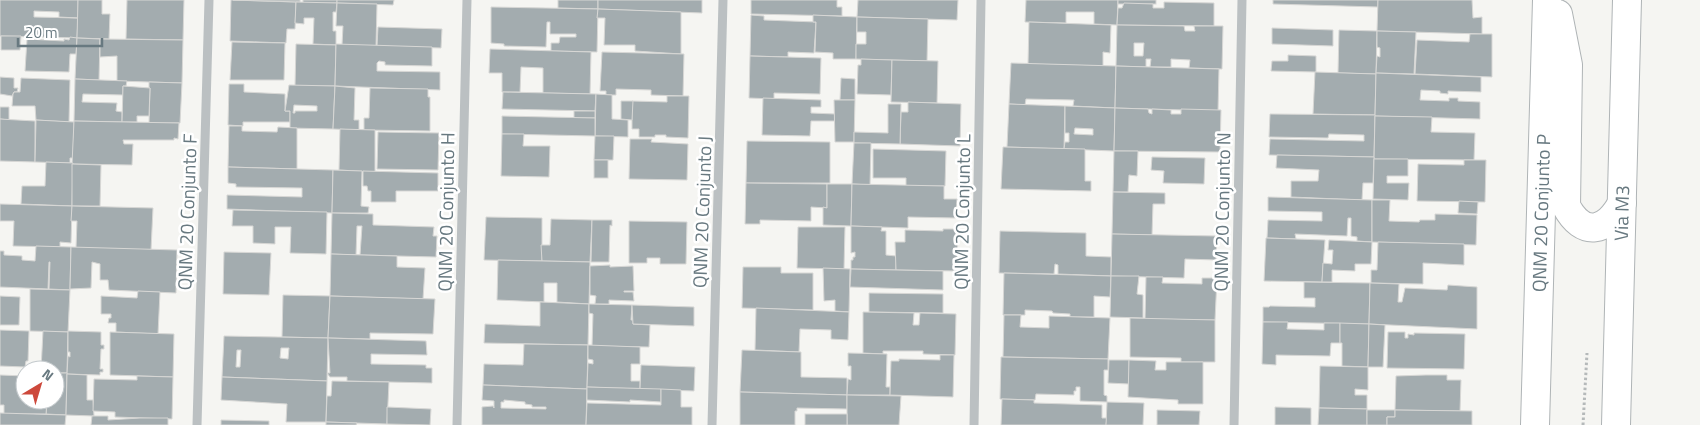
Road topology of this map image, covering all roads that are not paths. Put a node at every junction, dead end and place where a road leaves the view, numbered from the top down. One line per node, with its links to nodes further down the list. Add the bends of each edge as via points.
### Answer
1 (209, 0): 10 (street, QNM 20 Conjunto F)
2 (467, 0): 11 (street, QNM 20 Conjunto H)
3 (723, 0): 12 (street, QNM 20 Conjunto J)
4 (982, 0): 13 (street, QNM 20 Conjunto L)
5 (1242, 0): 14 (street, QNM 20 Conjunto N)
6 (1547, 0): 15 (main road, QNM 20 Conjunto P)
7 (1556, 0): 9 (main road, via 1568,65 1566,206 1576,221 1595,228 1611,219)
8 (1628, 0): 9 (main road, Via M3)
9 (1622, 203): 16 (main road, Via M3)
10 (197, 425)
11 (457, 425)
12 (712, 425)
13 (974, 425)
14 (1234, 425)
15 (1535, 425)
16 (1616, 425)

